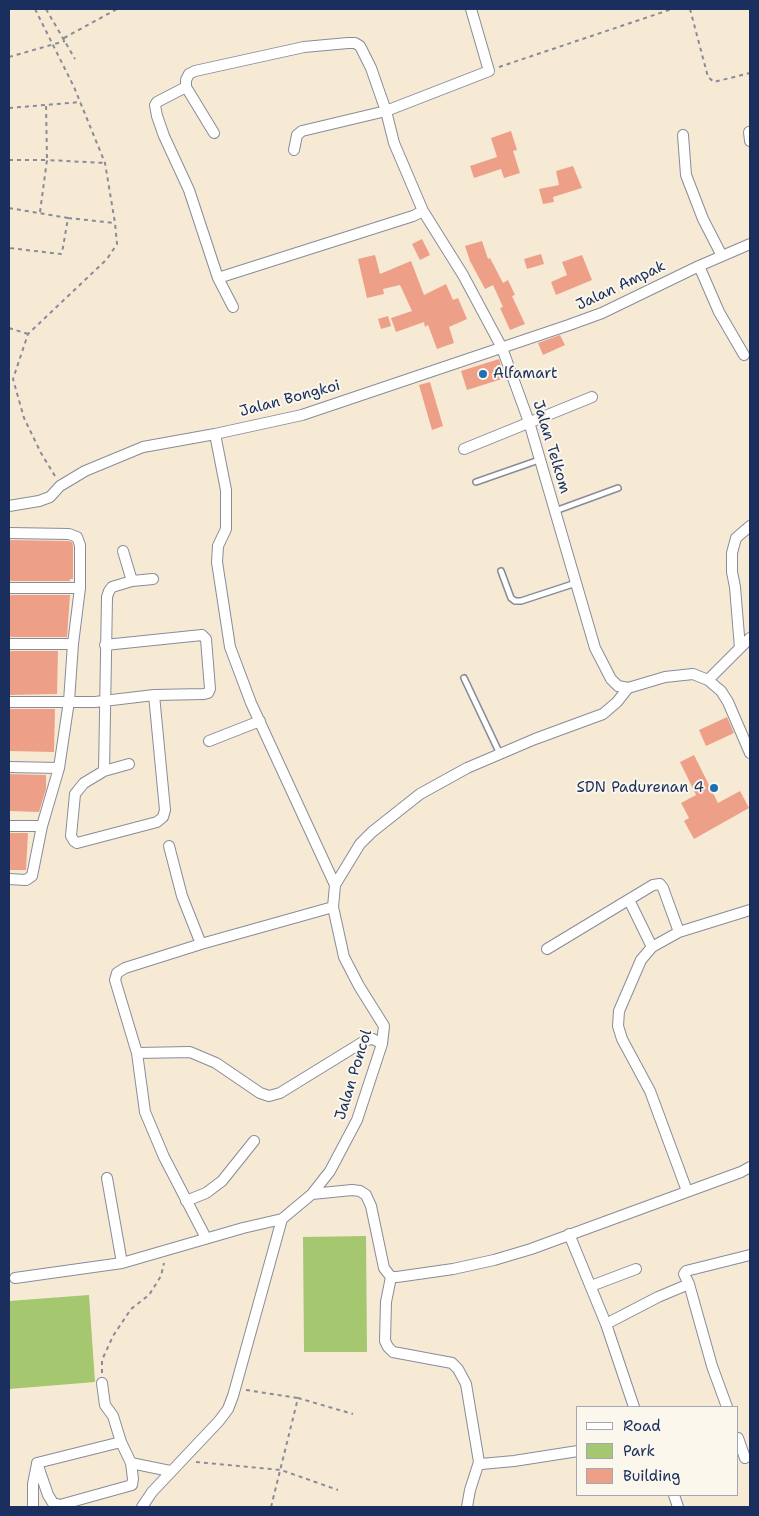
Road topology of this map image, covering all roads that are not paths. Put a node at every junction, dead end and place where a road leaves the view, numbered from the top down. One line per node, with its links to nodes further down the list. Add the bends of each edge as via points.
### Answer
1 (471, 9): 3 (street, via 489,71)
2 (186, 87): 3 (street, Jalan Telkom, via 189,74 195,70 304,47 355,43 360,46 371,68); 4 (street); 11 (street, via 155,105 164,136 189,190)
3 (386, 112): 6 (street, via 302,131 297,136); 7 (street, Jalan Telkom, via 394,143)
4 (214, 132)
5 (683, 135): 9 (street, via 686,174 702,220)
6 (294, 150)
7 (423, 211): 11 (street); 13 (street, Jalan Telkom, via 463,275)
8 (750, 244): 9 (street, Jalan Ampak)
9 (722, 256): 10 (street, Jalan Ampak)
10 (699, 266): 13 (street, Jalan Ampak, via 602,314); 14 (street, via 719,312)
11 (218, 278): 12 (street)
12 (232, 307)
13 (502, 348): 16 (street, Jalan Telkom); 17 (street, Jalan Bongkoi, via 302,415)
14 (744, 355)
15 (592, 397): 16 (street)
16 (529, 422): 18 (street); 19 (street, Jalan Telkom)
17 (215, 434): 22 (street, Jalan Bongkoi, via 143,447 70,480 50,497); 45 (street, via 226,490 226,529 218,546 217,562 230,647)
18 (464, 449)
19 (539, 460): 20 (lane); 23 (street, Jalan Telkom)
20 (476, 482)
21 (618, 488): 23 (lane)
22 (9, 506)
23 (554, 511): 30 (street, Jalan Telkom)
24 (750, 526): 37 (street, via 736,538 732,553)
25 (9, 533): 32 (street, via 69,534 77,537 80,545)
26 (123, 551): 29 (street)
27 (501, 571): 30 (lane, via 511,598 521,602)
28 (153, 579): 29 (street)
29 (132, 581): 36 (street, via 109,591)
30 (576, 582): 40 (street, Jalan Telkom, via 603,665 611,680)
31 (9, 588): 32 (street)
32 (80, 588): 35 (street)
33 (750, 638): 37 (street)
34 (9, 644): 35 (street)
35 (73, 644): 43 (street)
36 (106, 645): 41 (street, via 205,637 208,693); 44 (street)
37 (740, 648): 39 (street)
38 (464, 678): 48 (lane)
39 (708, 680): 40 (street, via 693,674 665,676); 47 (street, via 728,702)
40 (628, 688): 48 (street, Jalan Poncol, via 603,714)
41 (154, 695): 44 (street); 52 (street, via 165,810 163,817 157,822 74,842 71,836 75,794 84,783)
42 (9, 702): 43 (street)
43 (72, 702): 44 (street); 51 (street)
44 (100, 702): 52 (street)
45 (260, 721): 46 (street); 57 (street)
46 (209, 741)
47 (750, 753)
48 (500, 754): 57 (street, Jalan Poncol, via 420,794 372,832 360,844)
49 (129, 764): 52 (street)
50 (9, 767): 51 (street)
51 (59, 768): 54 (street)
52 (104, 771)
53 (9, 826): 54 (street)
54 (42, 826): 56 (street, via 32,876 26,880)
55 (169, 846): 62 (street, via 182,896)
56 (9, 879)
57 (335, 885): 59 (street, Jalan Poncol)
58 (628, 900): 61 (street, via 660,884); 63 (street); 64 (street)
59 (333, 908): 62 (street); 65 (street, Jalan Poncol, via 344,957 384,1026)
60 (749, 913): 61 (street)
61 (679, 932): 63 (street)
62 (201, 944): 66 (street, via 117,972 114,980)
63 (652, 947): 70 (street, via 641,960 618,1011 618,1026 650,1091)
64 (547, 950)
65 (382, 1044): 66 (street, via 366,1040 280,1093 269,1096 207,1057 190,1052); 71 (street, Jalan Poncol, via 357,1120 330,1171)
66 (137, 1053): 72 (street, via 145,1112)
67 (254, 1141): 72 (street, via 222,1181 206,1193)
68 (750, 1167): 70 (street)
69 (107, 1178): 77 (street)
70 (687, 1191): 74 (street)
71 (312, 1194): 73 (street, Jalan Poncol); 79 (street, via 352,1190 366,1195 384,1268)
72 (186, 1201): 75 (street)
73 (282, 1219): 75 (street); 94 (street, via 228,1409 220,1422)
74 (569, 1234): 79 (street, via 494,1260); 82 (street)
75 (206, 1238): 77 (street)
76 (750, 1255): 81 (street, via 686,1271)
77 (122, 1263): 80 (street)
78 (636, 1269): 82 (street)
79 (391, 1277): 91 (street, via 386,1302 386,1344 393,1352 454,1364 466,1384)
80 (15, 1278)
81 (688, 1284): 83 (street); 86 (street)
82 (591, 1286): 83 (street)
83 (606, 1324): 85 (street)
84 (102, 1383): 88 (street, via 105,1405 113,1416)
85 (634, 1406)
86 (727, 1406)
87 (739, 1441): 90 (street)
88 (121, 1442): 92 (street); 93 (street)
89 (576, 1451): 91 (street, via 514,1461)
90 (744, 1458)
91 (479, 1462): 97 (street)
92 (37, 1463): 93 (street, via 48,1495 53,1503 60,1505 132,1485); 95 (street)
93 (131, 1463): 94 (street)
94 (170, 1471): 96 (street)
95 (33, 1507)
96 (142, 1507)
97 (467, 1507)

